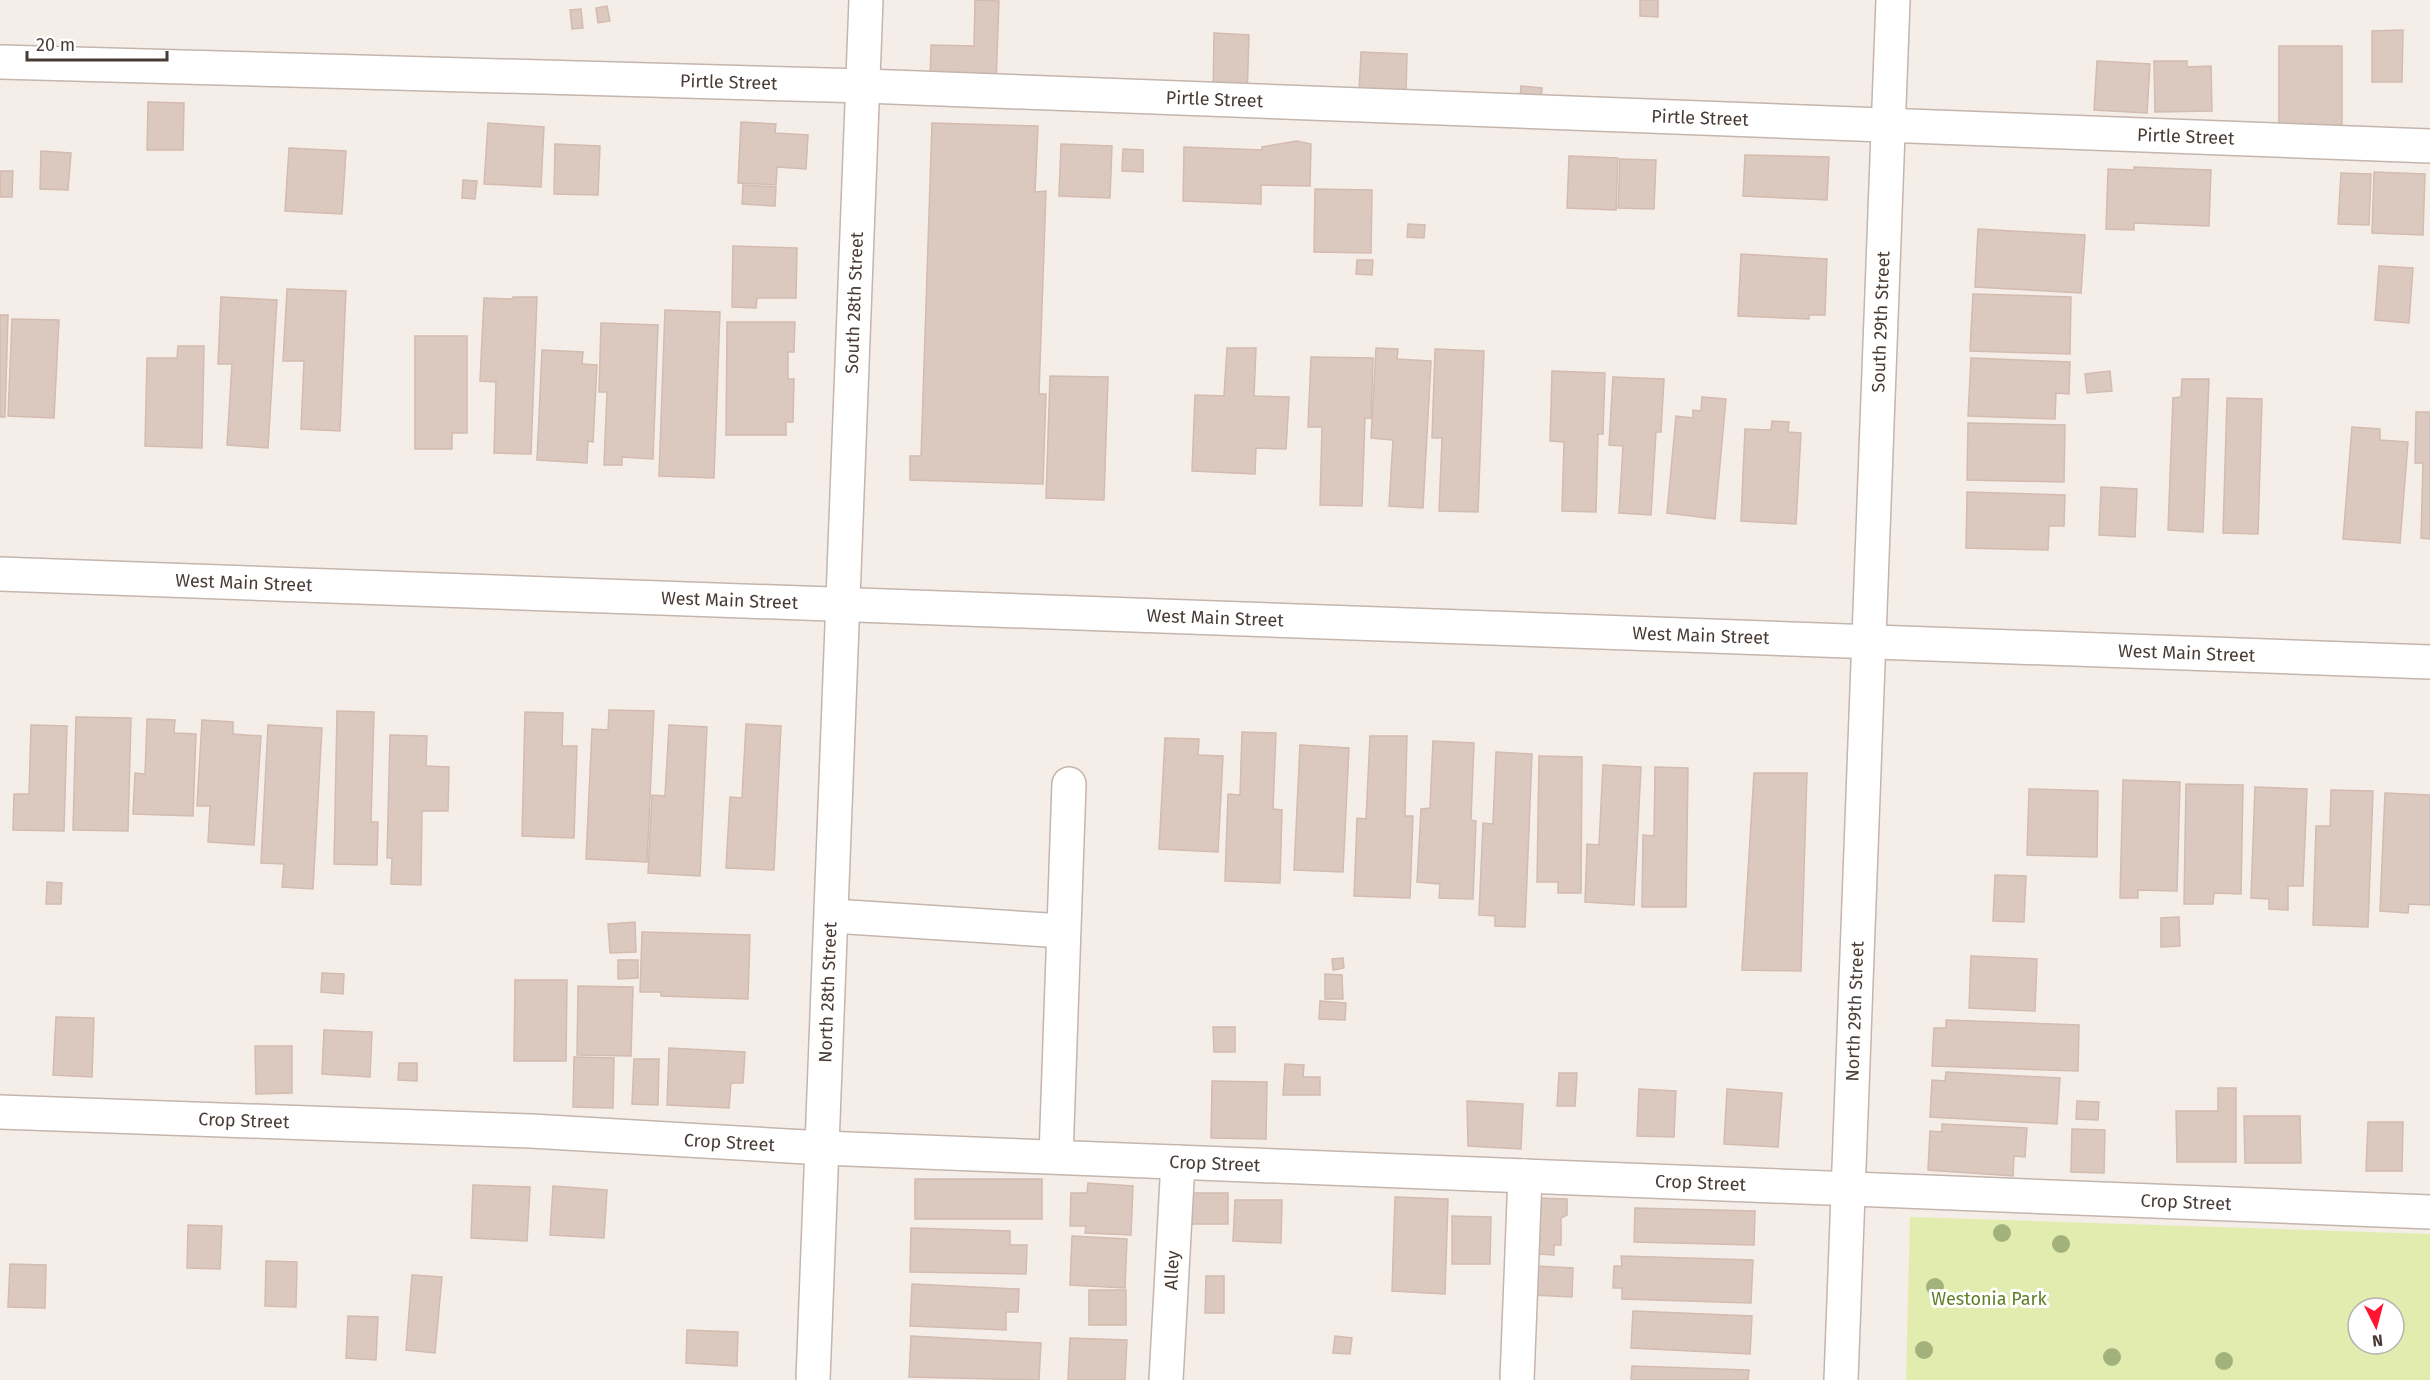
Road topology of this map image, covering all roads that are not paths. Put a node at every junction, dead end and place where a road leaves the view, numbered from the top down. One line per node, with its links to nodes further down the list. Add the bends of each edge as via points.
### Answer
1 (867, 0): 4 (street, South 28th Street)
2 (1893, 0): 5 (street, South 29th Street)
3 (0, 62): 4 (street, Pirtle Street)
4 (865, 86): 5 (street, Pirtle Street); 8 (street, South 28th Street)
5 (1889, 125): 6 (street, Pirtle Street); 9 (street, South 29th Street)
6 (2430, 146)
7 (0, 574): 8 (street, West Main Street)
8 (843, 605): 9 (street, West Main Street); 12 (street, North 28th Street)
9 (1869, 642): 10 (street, West Main Street); 19 (street, North 29th Street)
10 (2430, 663)
11 (1069, 784): 13 (street)
12 (833, 916): 13 (street); 15 (street, North 28th Street)
13 (1063, 931): 16 (street)
14 (0, 1112): 15 (street, Crop Street, via 531,1131)
15 (823, 1148): 16 (street, Crop Street); 21 (street, North 28th Street)
16 (1056, 1157): 17 (street, Crop Street)
17 (1178, 1162): 18 (street, Crop Street); 22 (street, Alley)
18 (1525, 1176): 19 (street, Crop Street); 23 (street)
19 (1848, 1189): 20 (street, Crop Street); 24 (street, North 29th Street)
20 (2430, 1212)
21 (813, 1380)
22 (1166, 1380)
23 (1517, 1380)
24 (1841, 1380)

